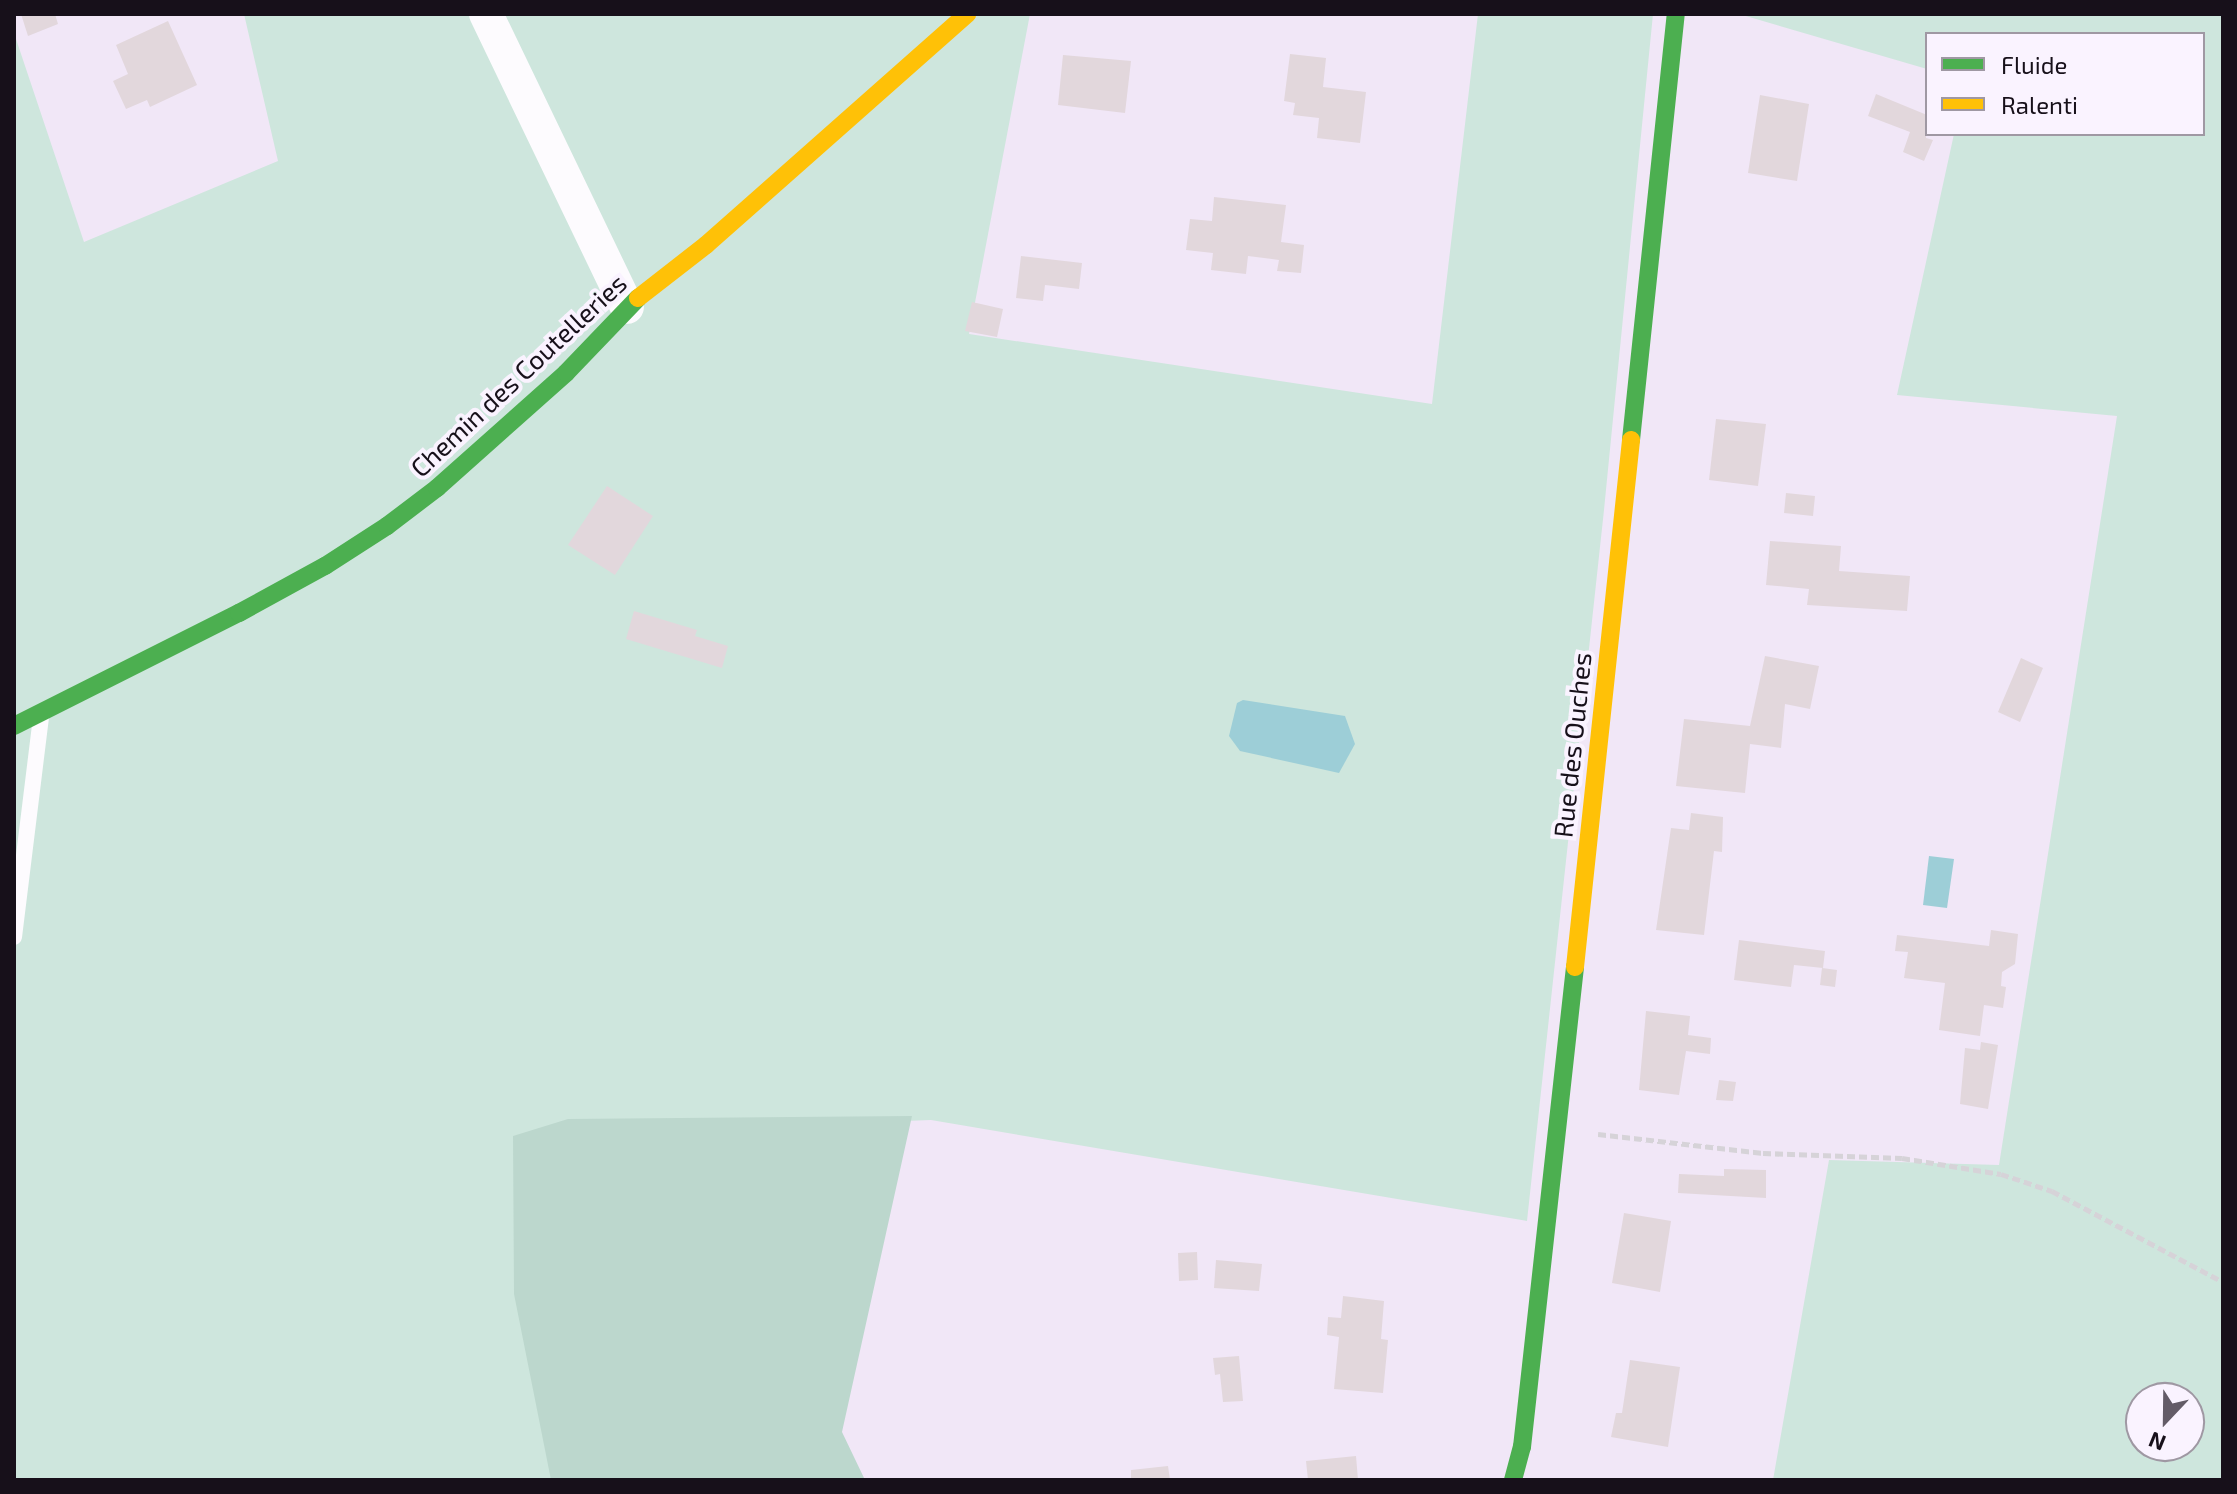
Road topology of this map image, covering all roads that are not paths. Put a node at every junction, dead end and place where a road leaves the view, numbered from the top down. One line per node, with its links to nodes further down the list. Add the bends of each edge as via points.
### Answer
1 (486, 14): 4 (street)
2 (967, 14): 4 (street, Chemin des Coutelleries, via 706,245)
3 (1676, 14): 8 (street, Rue des Ouches, via 1522,1447)
4 (627, 307): 5 (street, Chemin des Coutelleries, via 555,384 387,526 239,613)
5 (41, 713): 6 (street, Chemin des Coutelleries); 7 (lane)
6 (14, 726)
7 (14, 937)
8 (1513, 1480)

